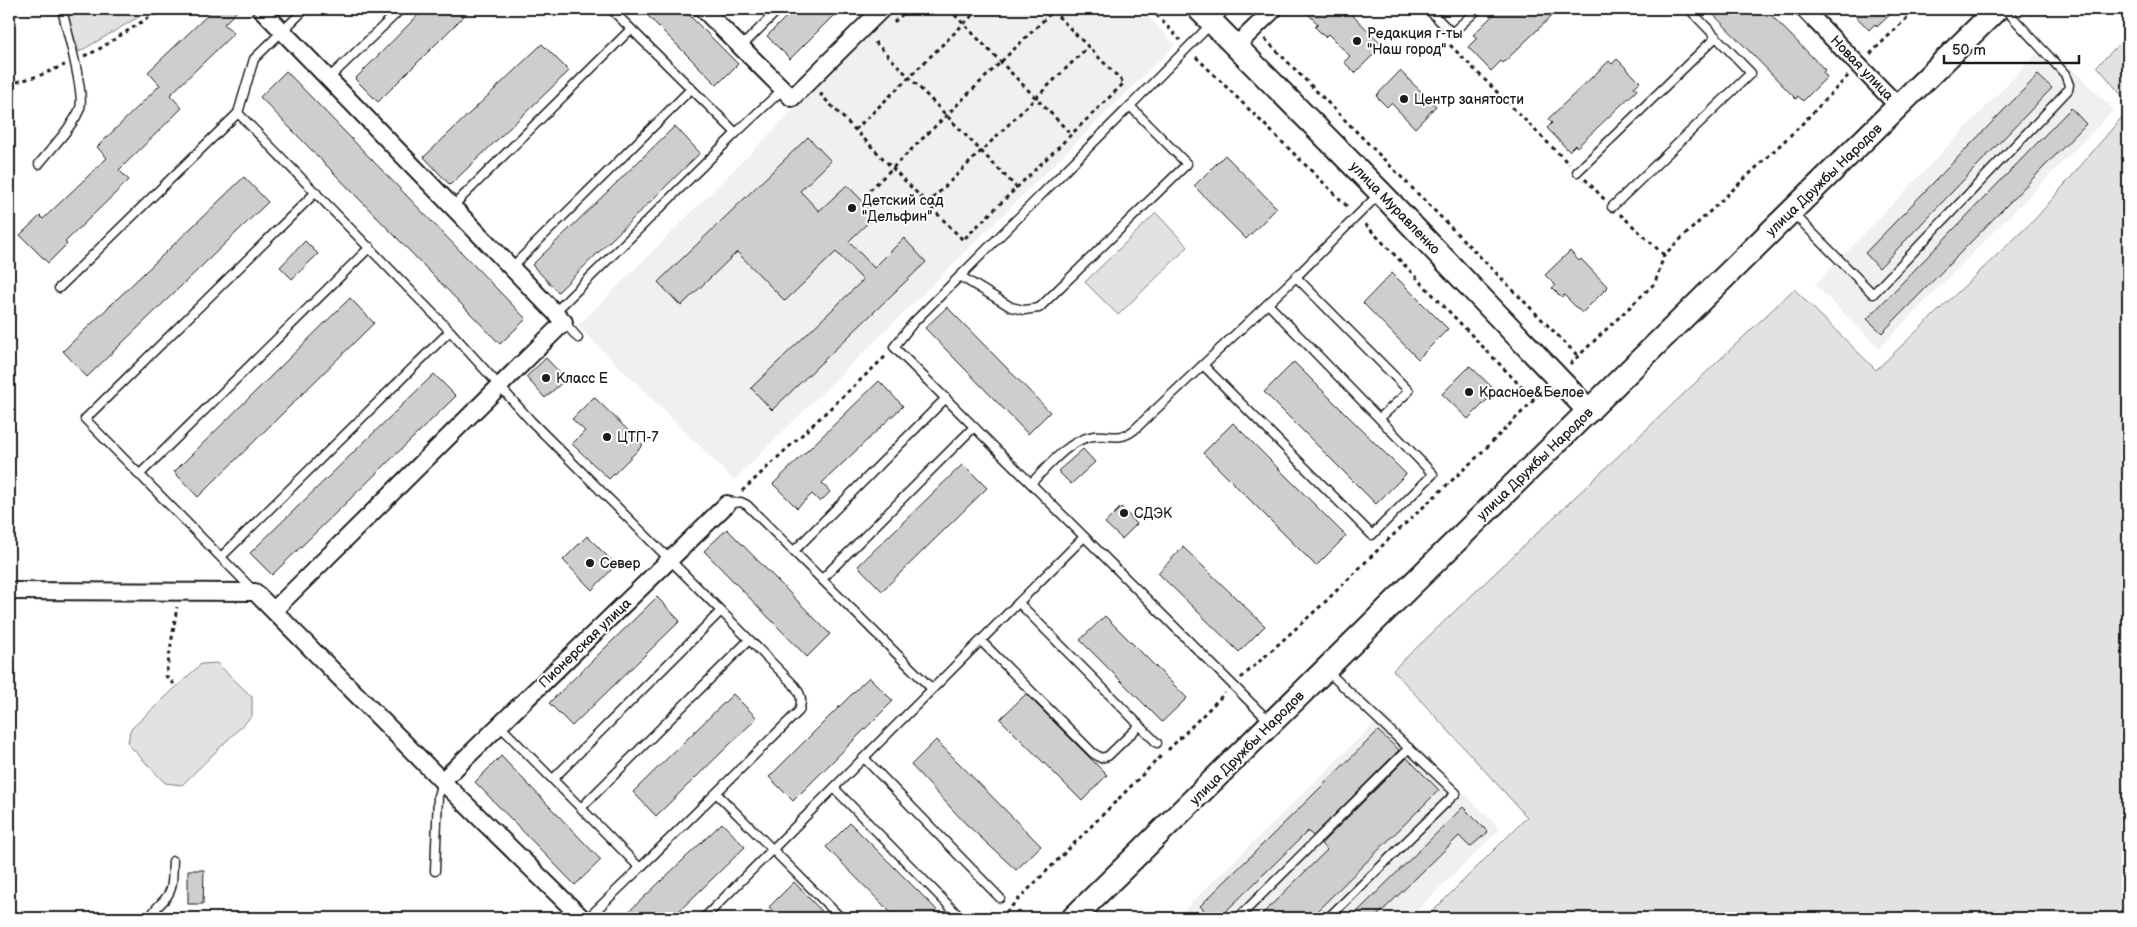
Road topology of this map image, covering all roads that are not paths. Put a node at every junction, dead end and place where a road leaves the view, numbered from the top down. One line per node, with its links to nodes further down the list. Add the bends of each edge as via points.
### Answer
1 (62, 9): 29 (lane, via 81,92 80,107)
2 (261, 9): 18 (street)
3 (305, 9): 18 (lane)
4 (401, 9): 22 (lane)
5 (611, 9): 17 (lane)
6 (703, 9): 21 (street)
7 (779, 9): 21 (lane)
8 (882, 9): 23 (street, via 792,98)
9 (1274, 9): 20 (street)
10 (1428, 9): 11 (lane, via 1452,33)
11 (1478, 9)
12 (1689, 9): 19 (lane)
13 (1997, 9): 26 (street, улица Дружбы Народов)
14 (2004, 9): 35 (lane, via 2065,74 2068,90 1873,294)
15 (1809, 10): 26 (street, Новая улица)
16 (1213, 14): 20 (street, улица Муравленко); 25 (lane, via 1187,48)
17 (631, 29): 24 (lane); 33 (lane)
18 (282, 31): 22 (street); 27 (lane, via 254,59)
19 (1716, 37): 30 (lane); 34 (lane, via 1751,73)
20 (1236, 46): 32 (street, улица Муравленко)
21 (741, 47): 23 (street)
22 (328, 79): 33 (street)
23 (772, 79): 28 (lane, via 782,89)
24 (691, 89): 28 (lane); 37 (lane)
25 (1130, 106): 38 (lane); 38 (lane, via 1186,164 1038,308 1024,310 1011,307)
26 (1898, 106): 35 (street, улица Дружбы Народов)
27 (238, 114): 31 (lane); 40 (lane)
28 (736, 133): 42 (lane)
29 (39, 164)
30 (1577, 172)
31 (316, 192): 36 (lane); 51 (lane, via 85,419)
32 (1381, 193): 39 (lane); 48 (street, улица Муравленко)
33 (452, 207): 37 (street)
34 (1612, 207)
35 (1791, 211): 48 (street, улица Дружбы Народов)
36 (370, 247): 43 (lane); 51 (lane)
37 (511, 268): 42 (street)
38 (960, 276): 47 (lane, via 894,347)
39 (1296, 277): 41 (lane); 49 (lane, via 1409,391)
40 (59, 288)
41 (1268, 304): 45 (lane); 49 (lane)
42 (559, 318): 44 (lane); 46 (street)
43 (450, 331): 46 (lane); 56 (lane)
44 (578, 338)
45 (1203, 365): 49 (lane, via 1372,535 1434,474); 52 (lane, via 1129,434 1123,438 1091,436 1078,441)
46 (501, 385): 57 (lane, via 531,421); 62 (street)
47 (946, 398): 50 (lane); 55 (lane)
48 (1589, 411): 66 (street, улица Дружбы Народов)
49 (1380, 418)
50 (974, 427): 52 (lane); 58 (lane)
51 (139, 475): 56 (lane)
52 (1031, 483): 54 (lane)
53 (727, 504): 55 (lane, via 741,502); 57 (street, Пионерская улица)
54 (1084, 537): 61 (lane); 68 (lane)
55 (794, 551): 58 (lane)
56 (221, 557): 60 (lane)
57 (669, 560): 63 (lane); 69 (street, Пионерская улица)
58 (822, 579): 67 (lane)
59 (9, 591): 60 (street)
60 (255, 592): 62 (street)
61 (1019, 603): 65 (lane); 70 (lane)
62 (274, 610): 75 (street)
63 (721, 611): 64 (lane); 74 (lane)
64 (749, 640): 77 (lane, via 794,685 802,703 799,711); 78 (lane)
65 (981, 641): 67 (lane); 70 (lane, via 1092,753 1101,758 1108,756)
66 (1326, 670): 68 (street, улица Дружбы Народов); 72 (lane)
67 (932, 689): 73 (lane)
68 (1272, 724): 90 (street, улица Дружбы Народов)
69 (500, 726): 74 (lane); 75 (street, Пионерская улица)
70 (1139, 726): 71 (lane)
71 (1157, 744)
72 (1409, 748): 91 (lane); 92 (lane, via 1456,793)
73 (864, 758): 76 (lane); 83 (lane)
74 (553, 779): 78 (lane)
75 (442, 781): 82 (lane, via 438,796); 86 (street)
76 (834, 788): 79 (lane); 89 (lane)
77 (717, 794): 79 (lane); 81 (lane)
78 (582, 807): 81 (lane)
79 (772, 850): 84 (lane); 88 (lane)
80 (173, 861): 85 (lane, via 171,890)
81 (640, 868): 87 (lane)
82 (435, 871)
83 (1000, 898)
84 (709, 917)
85 (150, 918)
86 (582, 918)
87 (588, 918)
88 (841, 918)
89 (961, 918)
90 (1074, 918)
91 (1238, 918)
92 (1328, 918)

